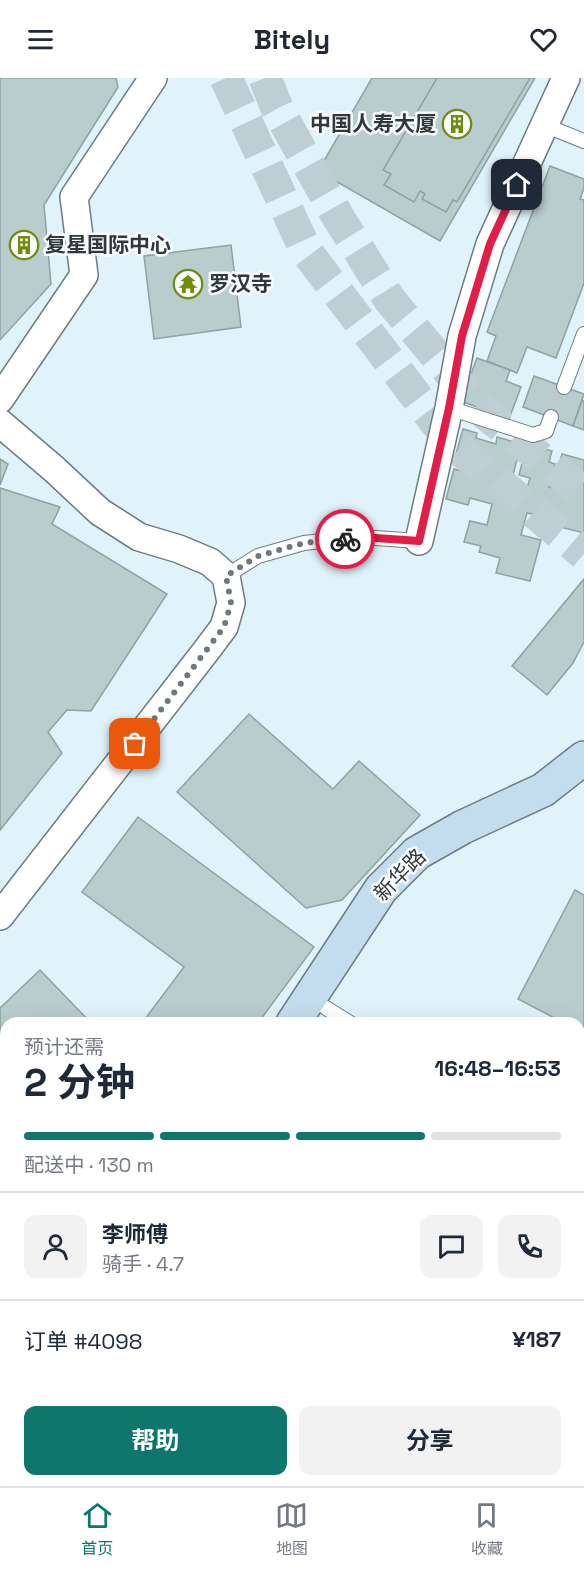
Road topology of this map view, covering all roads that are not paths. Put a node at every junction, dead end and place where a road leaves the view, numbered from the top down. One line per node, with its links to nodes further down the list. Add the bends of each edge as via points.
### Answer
1 (153, 78): 7 (street, via 74,197 84,275)
2 (566, 78): 3 (street)
3 (544, 125): 4 (lane); 8 (street, via 490,244 462,336)
4 (584, 141)
5 (584, 334): 6 (lane)
6 (564, 387)
7 (0, 399)
8 (449, 408): 9 (lane, via 533,435 546,431); 11 (street)
9 (551, 417)
10 (0, 423): 12 (street, via 100,512 138,537 210,562)
11 (419, 541): 12 (lane, via 361,537 304,543 258,556)
12 (226, 576): 15 (street, via 231,603 224,627)
13 (584, 758): 16 (main road, 新华路, via 543,790 417,853 381,889)
14 (584, 787): 17 (main road, 新华路, via 560,806 462,848 426,869 396,899)
15 (0, 916)
16 (297, 1017)
17 (332, 1017)

